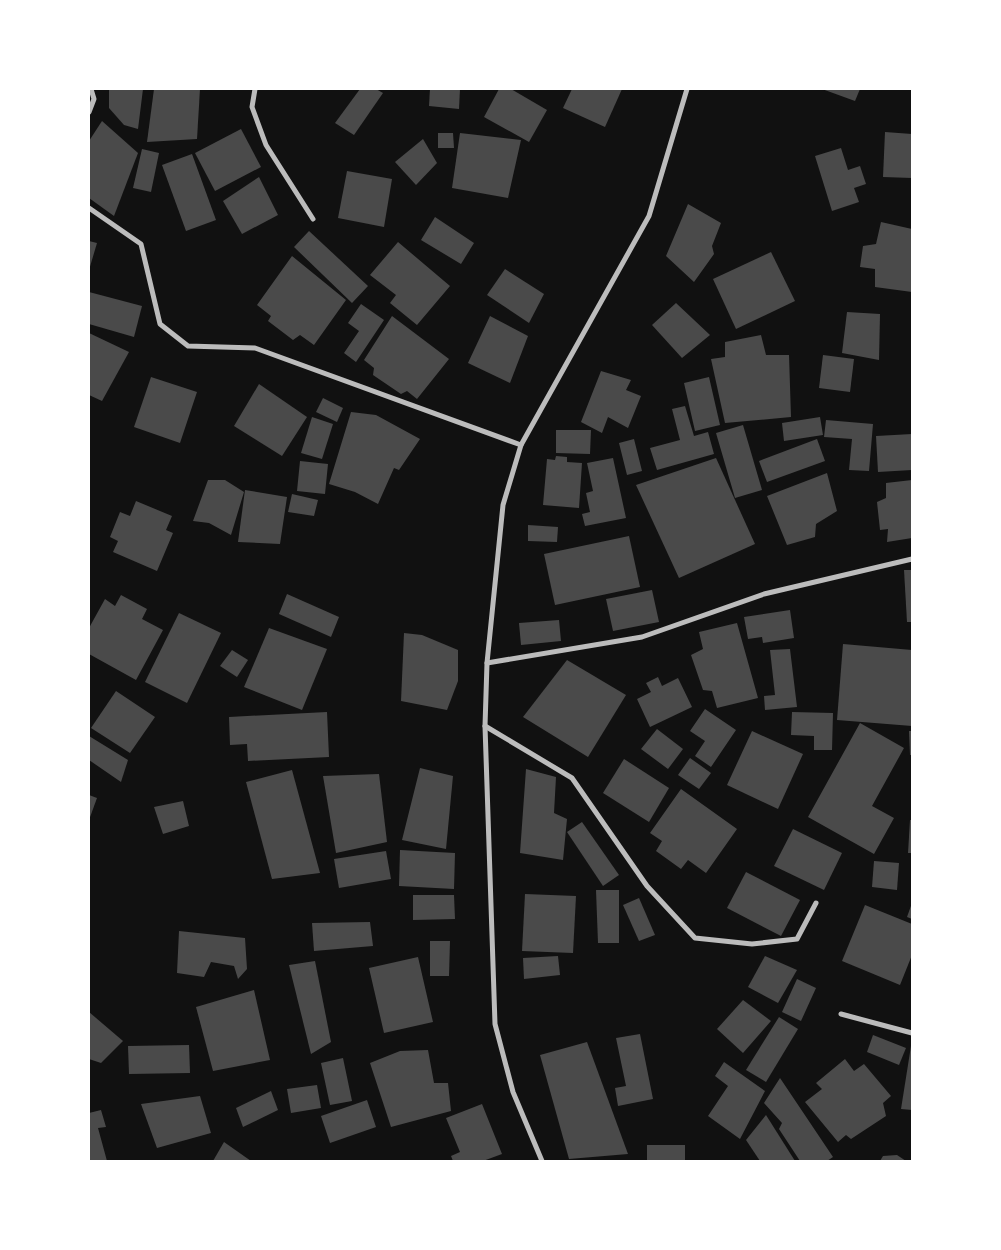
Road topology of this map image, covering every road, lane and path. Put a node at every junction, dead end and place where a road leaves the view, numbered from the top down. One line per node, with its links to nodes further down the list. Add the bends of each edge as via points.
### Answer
1 (91, 89): 4 (street, via 94,99)
2 (256, 89): 6 (street, via 252,107 266,145)
3 (687, 89): 7 (street, via 649,216)
4 (89, 112)
5 (89, 208): 7 (street, via 141,244 160,324 188,346 255,348)
6 (313, 219)
7 (521, 445): 9 (street, via 503,505)
8 (912, 559): 9 (street, via 764,594 642,637)
9 (487, 663): 10 (street)
10 (485, 726): 11 (street, via 572,778 648,886 696,938 752,944 798,939); 14 (street, via 495,1024 513,1092)
11 (816, 903)
12 (841, 1014): 13 (street)
13 (912, 1033)
14 (542, 1161)

